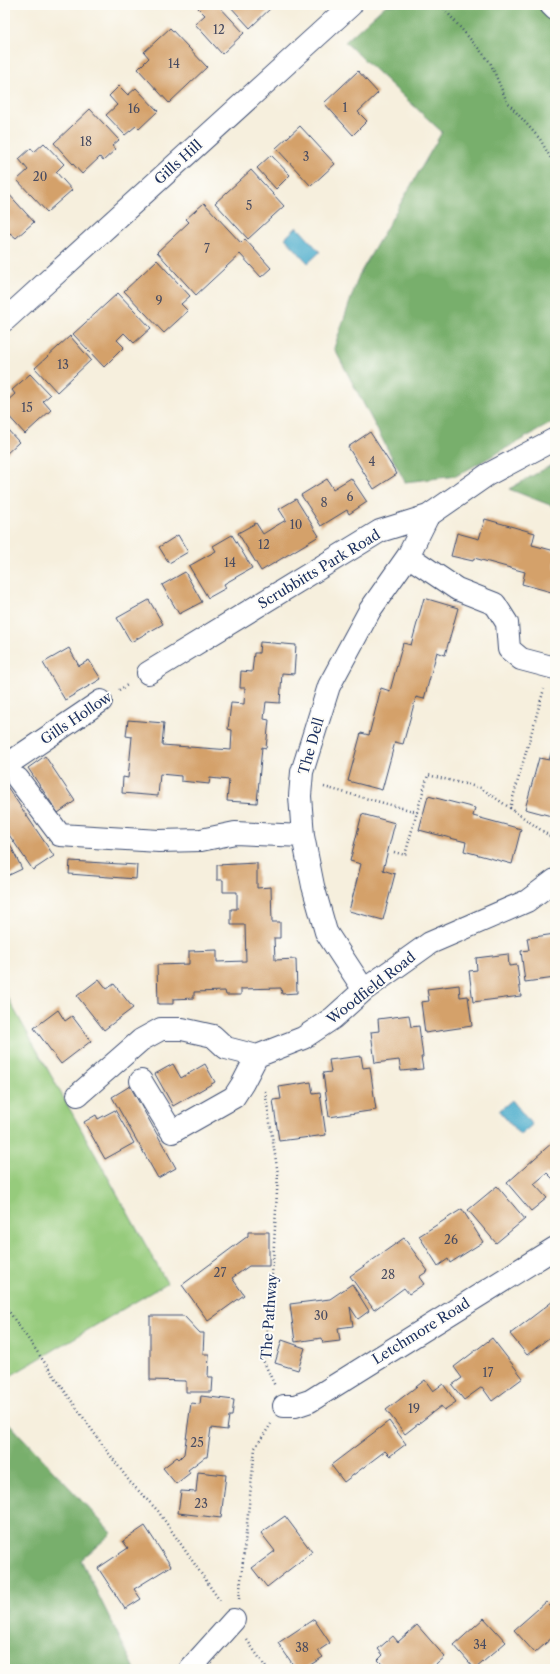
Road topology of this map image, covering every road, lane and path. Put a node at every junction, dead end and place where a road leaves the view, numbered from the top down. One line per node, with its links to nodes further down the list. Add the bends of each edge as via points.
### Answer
1 (351, 5): 6 (street, Gills Hill)
2 (442, 5): 5 (path, via 490,62 506,102 540,139)
3 (551, 5): 4 (street)
4 (555, 9)
5 (555, 166)
6 (5, 320)
7 (555, 439): 8 (street, Scrubbitts Park Road, via 487,475)
8 (428, 516): 9 (street, The Dell); 11 (street, Scrubbitts Park Road, via 380,531)
9 (408, 556): 10 (street, via 457,589 495,604 507,623 509,649 521,659); 14 (street, The Dell, via 370,610 329,686)
10 (552, 668): 15 (path)
11 (148, 672): 12 (path, Gills Hollow)
12 (101, 701): 13 (street, Gills Hollow)
13 (12, 773): 17 (street, via 60,835 159,841 201,840 235,833)
14 (301, 781): 16 (path); 17 (street, The Dell)
15 (510, 808): 16 (path, via 481,788 428,775); 18 (path)
16 (417, 812): 19 (path, via 405,854)
17 (303, 836): 21 (street, The Dell, via 326,932)
18 (555, 840)
19 (394, 852)
20 (555, 880): 21 (street, Woodfield Road, via 527,901 430,944)
21 (364, 990): 22 (street, Woodfield Road, via 333,1018 303,1038)
22 (257, 1056): 23 (street, via 234,1097 172,1132); 24 (street, via 226,1048 213,1036 182,1029 161,1029 141,1040); 27 (path, The Pathway, via 278,1174 264,1362)
23 (141, 1081)
24 (78, 1095)
25 (555, 1248): 27 (street, Letchmore Road, via 310,1401 295,1406)
26 (5, 1306): 28 (path, via 104,1447 130,1482 158,1511)
27 (284, 1406): 28 (path, via 255,1448 238,1615)
28 (234, 1620): 29 (street); 30 (path)
29 (190, 1669)
30 (267, 1669)

